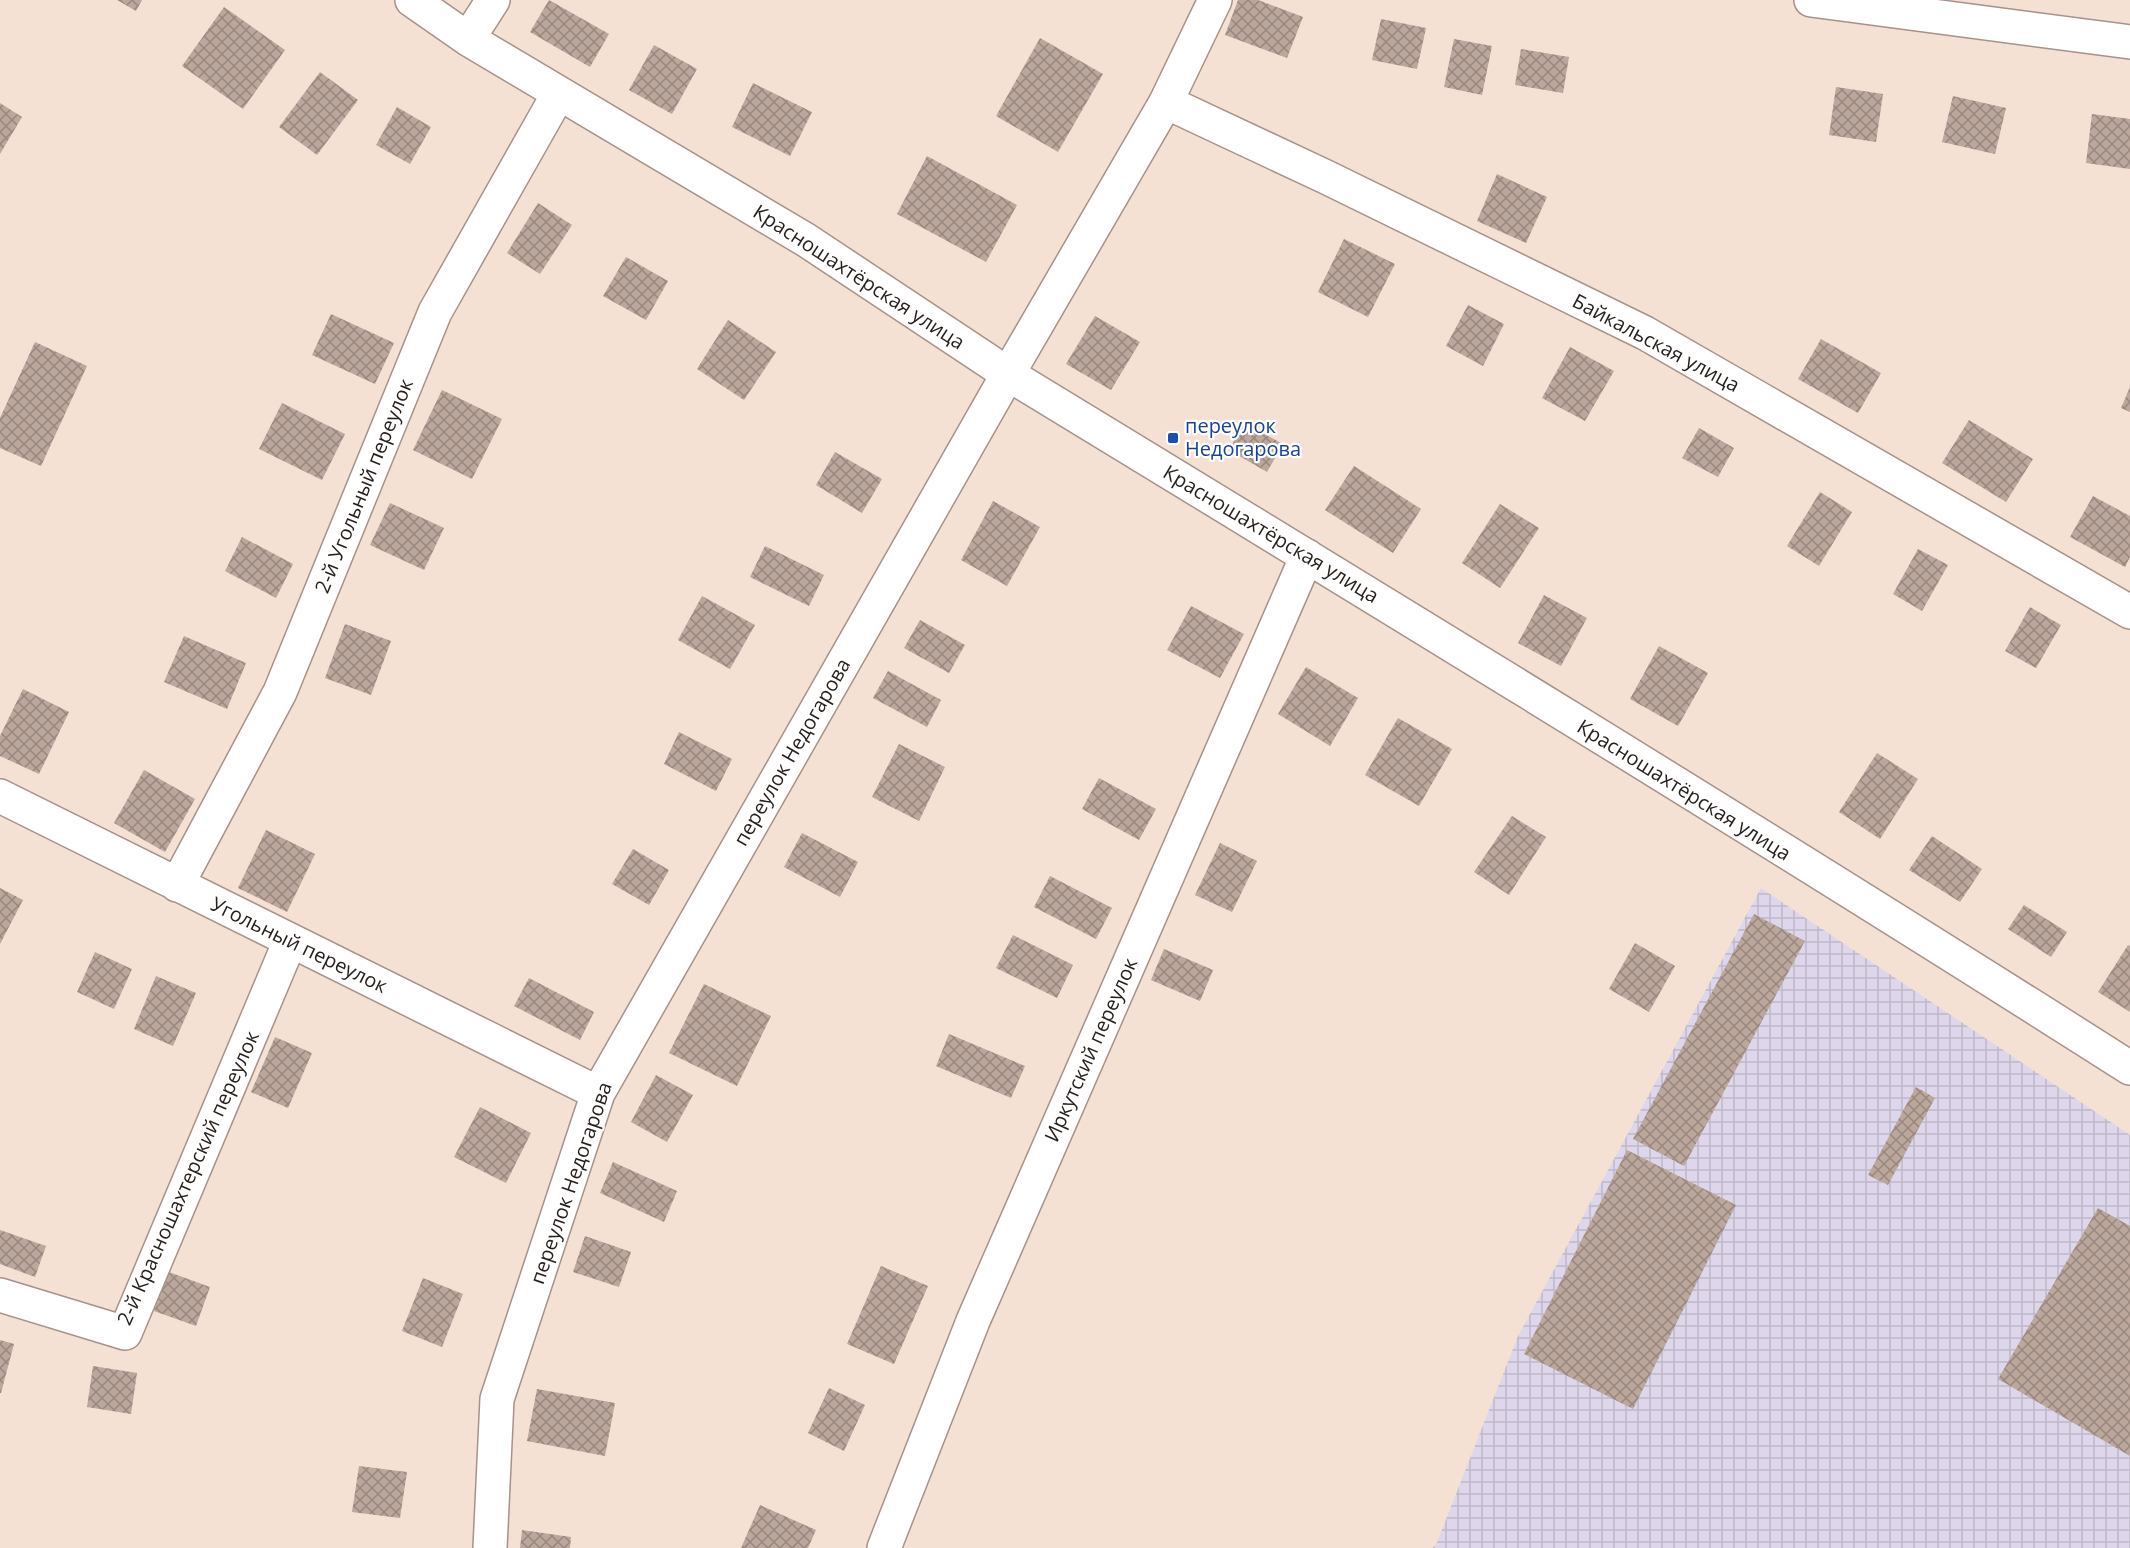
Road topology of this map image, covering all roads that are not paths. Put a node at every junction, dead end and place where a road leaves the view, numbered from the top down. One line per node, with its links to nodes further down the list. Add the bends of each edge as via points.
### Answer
1 (412, 0): 5 (street, Красношахтёрская улица)
2 (493, 0): 5 (street)
3 (1215, 0): 8 (street, переулок Недогарова)
4 (1811, 0): 6 (street)
5 (468, 39): 7 (street, Красношахтёрская улица)
6 (2130, 42)
7 (559, 93): 9 (street, Красношахтёрская улица, via 806,240); 13 (street, 2-й Угольный переулок, via 435,312 280,692)
8 (1167, 102): 9 (street, переулок Недогарова); 11 (street, Байкальская улица, via 1645,333)
9 (1008, 374): 10 (street, Красношахтёрская улица); 16 (street, переулок Недогарова)
10 (1307, 556): 15 (street, Красношахтёрская улица); 19 (street, Иркутский переулок, via 977,1310)
11 (2130, 612)
12 (0, 796): 13 (street, Угольный переулок)
13 (177, 885): 14 (street, Угольный переулок)
14 (290, 941): 16 (street, Угольный переулок); 17 (street, 2-й Красношахтерский переулок, via 125,1333)
15 (2130, 1068)
16 (598, 1093): 18 (street, переулок Недогарова, via 497,1399)
17 (0, 1295)
18 (490, 1548)
19 (884, 1548)

